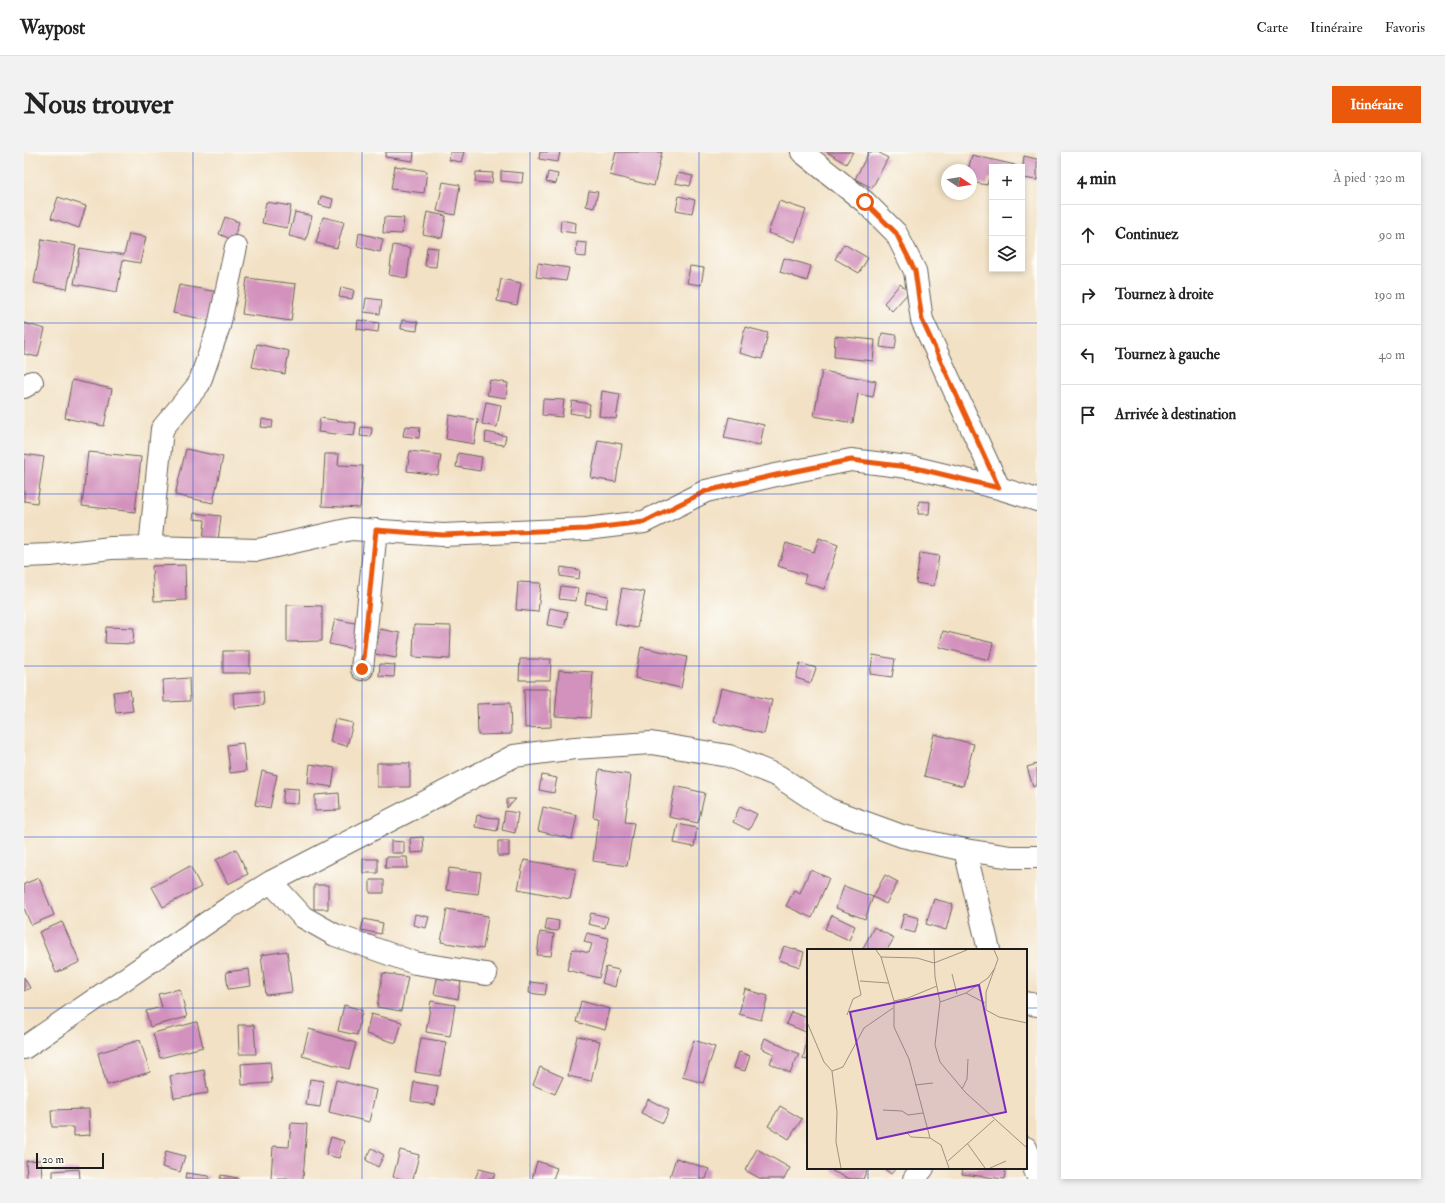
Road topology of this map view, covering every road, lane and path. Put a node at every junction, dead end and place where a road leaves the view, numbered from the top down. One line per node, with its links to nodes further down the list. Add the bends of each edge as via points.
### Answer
1 (802, 152): 3 (street, via 865,202 896,233 915,271 922,320)
2 (236, 247): 6 (street, via 219,326 199,384 162,429)
3 (999, 488): 4 (street); 5 (street, via 916,468 851,460 706,491 644,522 586,529 443,535)
4 (1037, 500)
5 (376, 530): 6 (street, via 350,529 258,550); 8 (street)
6 (150, 547): 7 (street)
7 (24, 556)
8 (362, 669)
9 (965, 850): 10 (street, via 1011,858); 11 (street, via 902,836 828,809 778,776 729,756 651,743 575,748 514,756); 12 (street)
10 (1037, 857)
11 (271, 882): 13 (street, via 303,917 335,936 415,963); 16 (street, via 230,907)
12 (989, 949)
13 (486, 974)
14 (1027, 1003): 15 (street)
15 (1037, 1005)
16 (24, 1048)
17 (1027, 1150): 19 (street)
18 (922, 1169): 20 (street)
19 (1037, 1175)
20 (914, 1179)

